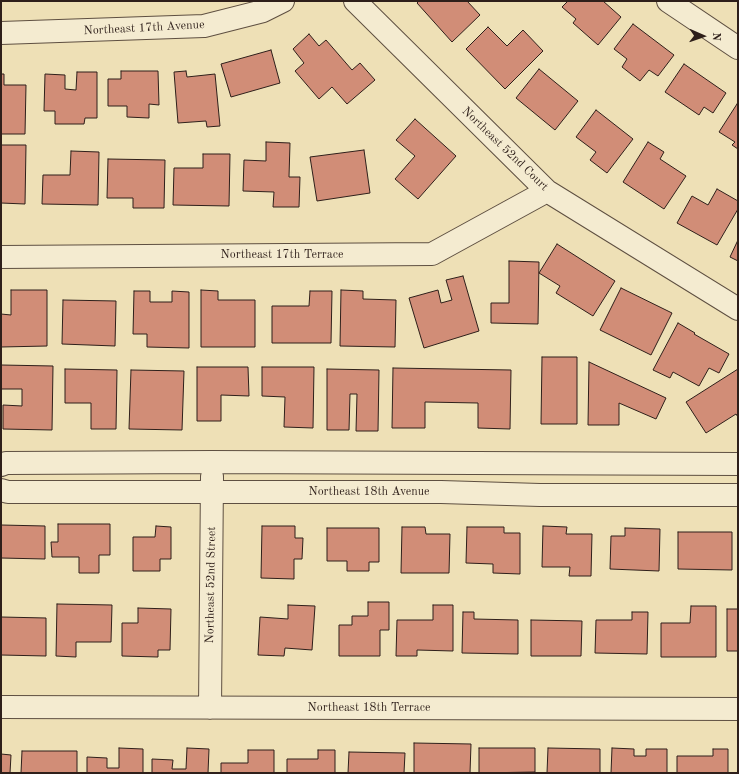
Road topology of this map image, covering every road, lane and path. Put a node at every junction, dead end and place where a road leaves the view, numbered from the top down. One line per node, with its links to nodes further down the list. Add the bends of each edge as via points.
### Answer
1 (283, 1): 4 (street, Northeast 17th Avenue, via 263,11 204,26)
2 (355, 1): 6 (street, Northeast 52nd Court)
3 (668, 1): 5 (street)
4 (1, 33)
5 (738, 48)
6 (547, 191): 7 (street, Northeast 17th Terrace, via 432,254); 8 (street, Northeast 52nd Court)
7 (1, 257)
8 (738, 309)
9 (212, 462): 10 (street); 11 (street); 13 (street, Northeast 52nd Street)
10 (738, 464)
11 (1, 465)
12 (1, 490): 13 (street, Northeast 18th Avenue)
13 (212, 492): 14 (street, Northeast 18th Avenue); 16 (street, Northeast 52nd Street)
14 (738, 495)
15 (1, 707): 16 (street, Northeast 18th Terrace)
16 (210, 708): 17 (street, Northeast 18th Terrace)
17 (738, 709)

